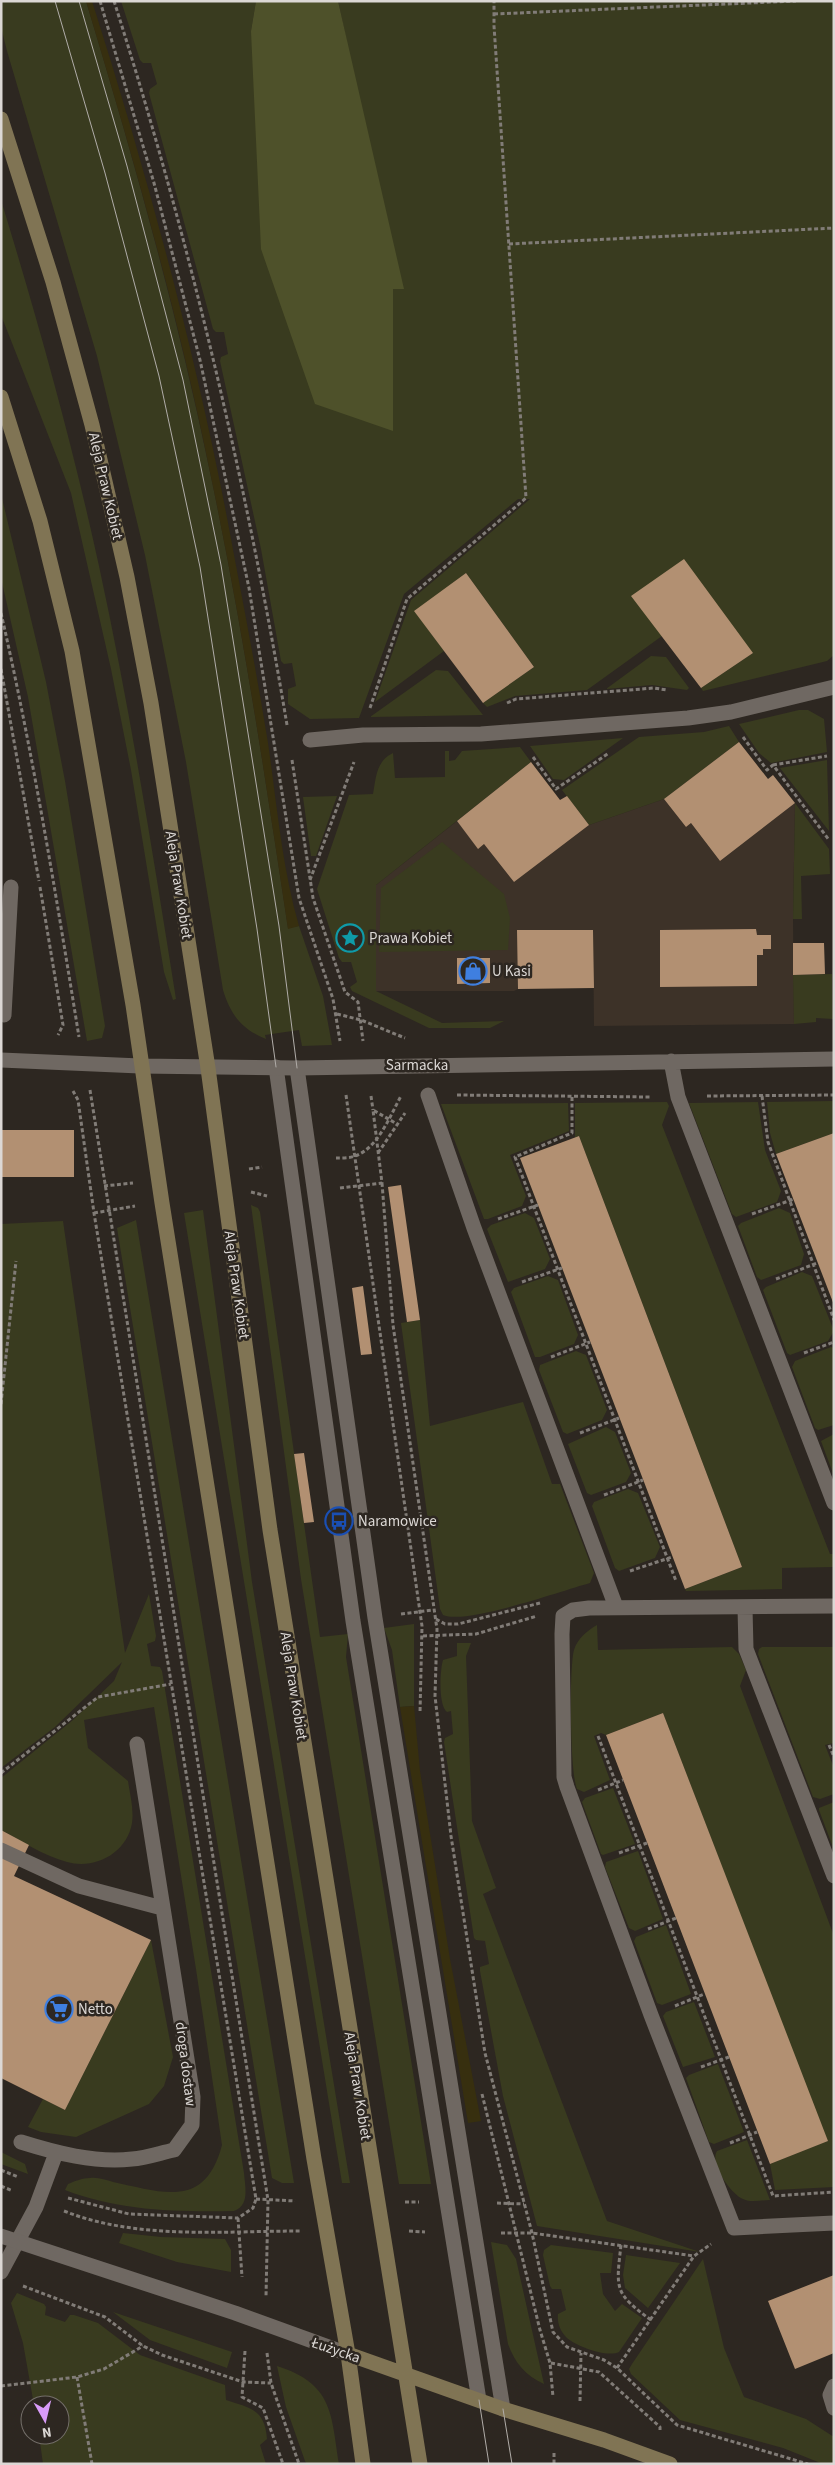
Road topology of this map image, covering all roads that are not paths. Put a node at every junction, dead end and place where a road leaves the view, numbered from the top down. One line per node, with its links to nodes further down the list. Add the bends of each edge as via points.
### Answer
1 (1, 119): 11 (street, Aleja Praw Kobiet, via 53,282 92,425 127,577 151,703)
2 (1, 397): 10 (street, via 40,521 72,652 133,1005)
3 (834, 686): 4 (street, via 731,712 688,718 481,734 362,735)
4 (310, 740)
5 (11, 887): 6 (street)
6 (4, 1016)
7 (834, 1059): 9 (street, Sarmacka)
8 (1, 1060): 10 (street, Sarmacka)
9 (671, 1061): 13 (street, Sarmacka); 15 (street, via 678,1097)
10 (140, 1066): 11 (street, Sarmacka); 29 (street, via 312,2149)
11 (208, 1068): 12 (street, Sarmacka); 30 (street, Aleja Praw Kobiet, via 270,1530)
12 (276, 1068): 13 (street, Sarmacka); 32 (street, via 353,1621)
13 (297, 1068): 34 (street, via 375,1618)
14 (428, 1095): 17 (street, via 497,1291)
15 (834, 1503)
16 (834, 1606): 18 (street)
17 (616, 1607): 18 (street); 25 (street, via 574,1610 563,1616 564,1776 567,1787 647,2006 734,2228)
18 (745, 1608): 21 (street, via 746,1649)
19 (137, 1744): 22 (street, droga dostaw)
20 (1, 1850): 22 (street, via 79,1886)
21 (834, 1876)
22 (162, 1908): 24 (street, droga dostaw, via 193,2097 192,2125 174,2150 132,2159 95,2159)
23 (21, 2142): 24 (street, droga dostaw)
24 (56, 2153): 27 (street)
25 (834, 2223)
26 (1, 2236): 27 (street, Łużycka)
27 (17, 2242): 28 (street); 29 (street, Łużycka, via 235,2313)
28 (1, 2272)
29 (348, 2354): 30 (street, Łużycka); 36 (street)
30 (406, 2374): 32 (street, Łużycka); 37 (street, Aleja Praw Kobiet)
31 (834, 2386): 33 (street, via 830,2396)
32 (479, 2400): 34 (street, Łużycka)
33 (834, 2408)
34 (503, 2410): 35 (street, Łużycka)
35 (668, 2463)
36 (363, 2464)
37 (420, 2464)

